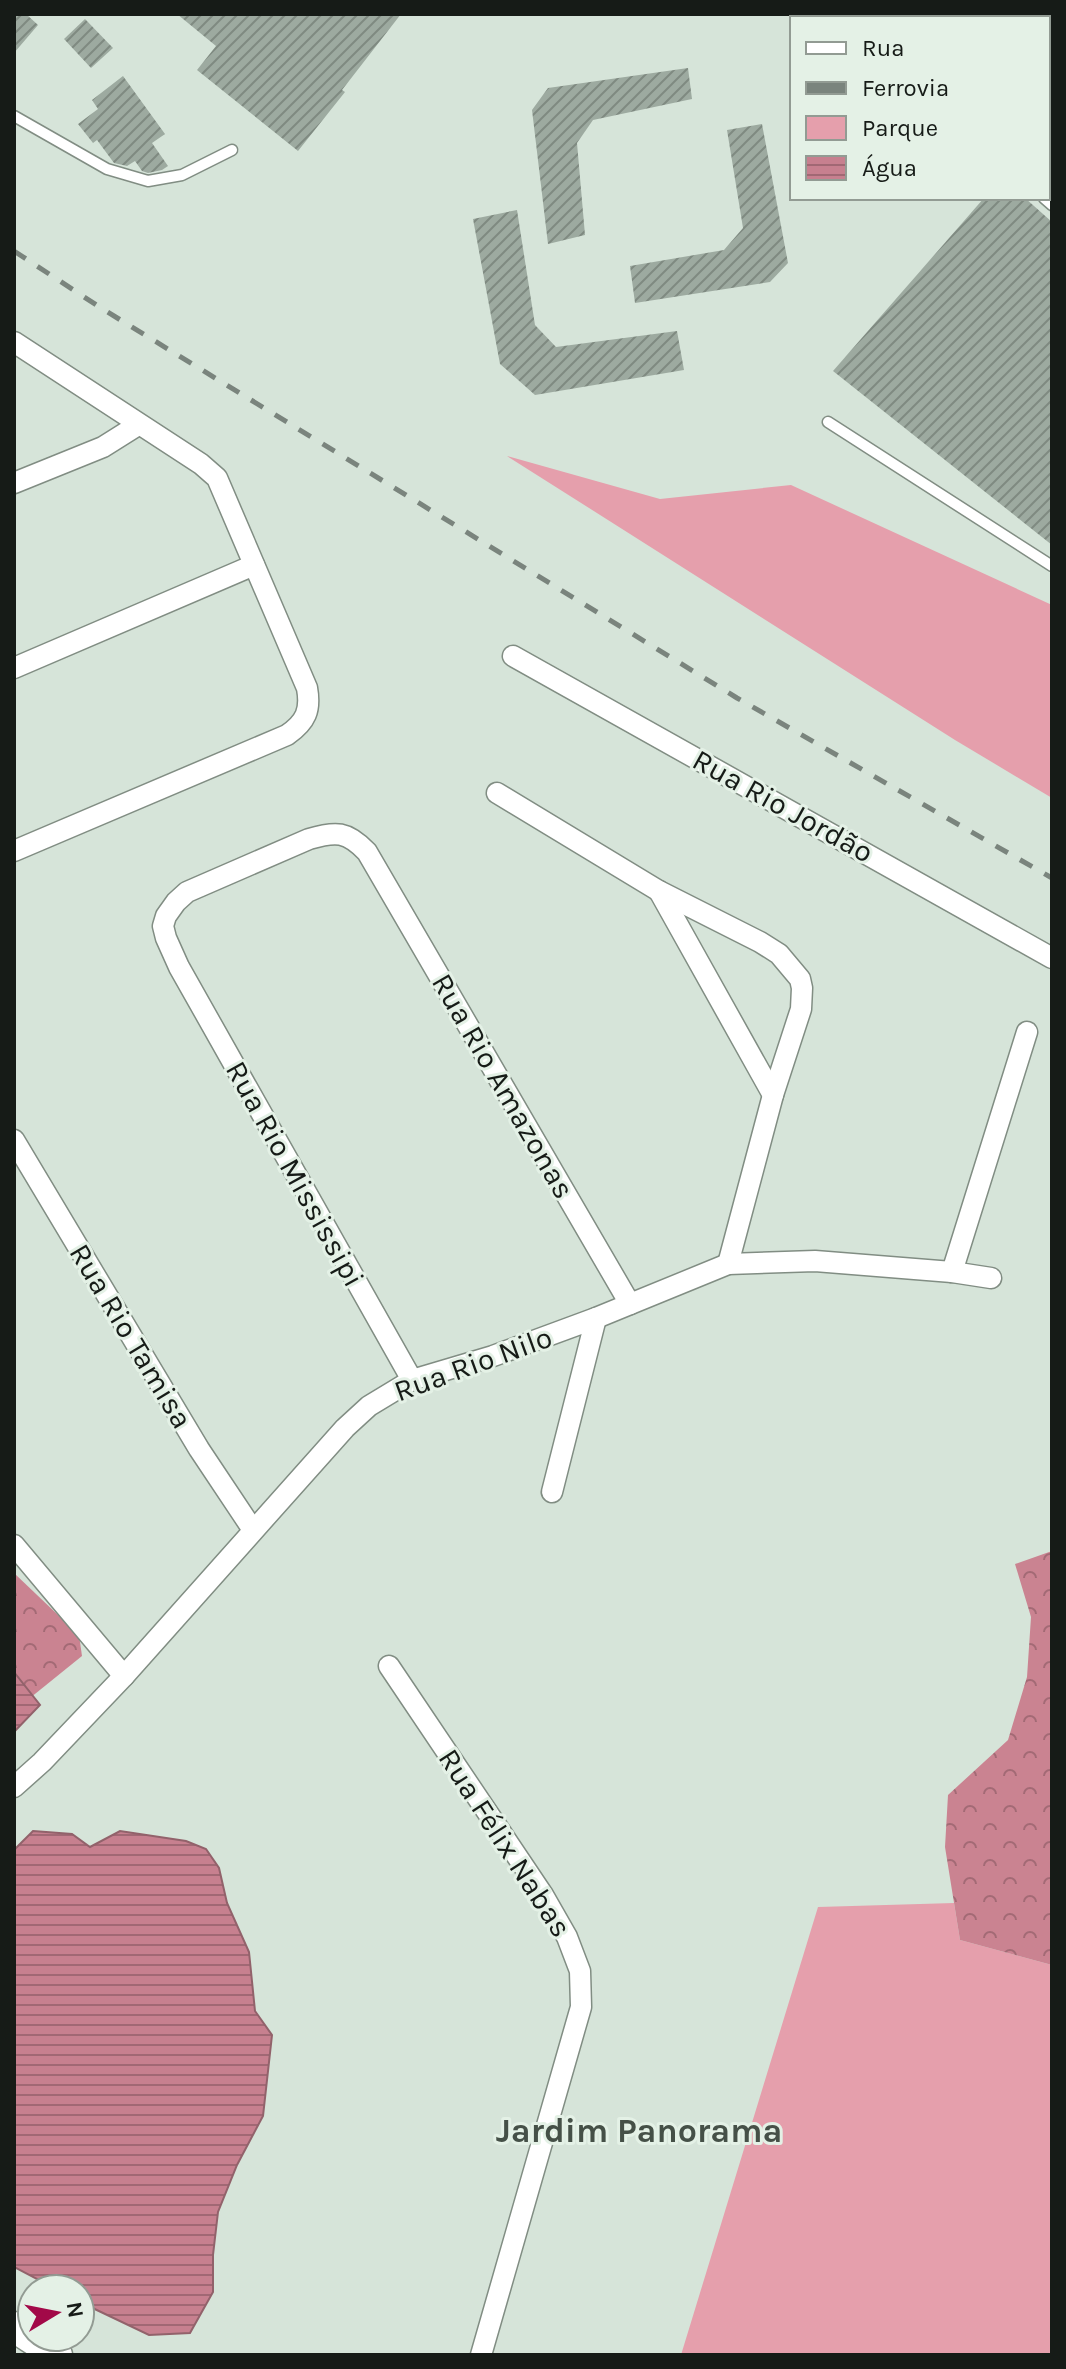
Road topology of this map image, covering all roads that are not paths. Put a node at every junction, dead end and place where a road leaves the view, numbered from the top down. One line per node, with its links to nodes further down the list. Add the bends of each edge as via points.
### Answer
1 (14, 116): 2 (lane, via 107,169 148,181 182,175)
2 (232, 150)
3 (14, 342): 5 (street)
4 (828, 422): 8 (lane)
5 (138, 425): 6 (street, via 103,447); 7 (street, via 217,478)
6 (14, 483)
7 (254, 565): 10 (street); 12 (street, via 307,688 310,703 299,727)
8 (1052, 566)
9 (513, 656): 14 (street, Rua Rio Jordão)
10 (14, 668)
11 (497, 793): 13 (street)
12 (14, 851)
13 (659, 891): 17 (street); 17 (street, via 779,954 800,979 801,1009)
14 (1052, 958)
15 (179, 967): 22 (street, Rua Rio Amazonas, via 163,926 187,892 324,835 344,834 355,840 377,868); 24 (street, Rua Rio Mississipi)
16 (1027, 1032): 20 (street)
17 (773, 1095): 19 (street)
18 (16, 1149): 26 (street, Rua Rio Tamisa)
19 (728, 1264): 20 (street, Rua Rio Nilo, via 815,1261); 22 (street, Rua Rio Nilo)
20 (952, 1272): 21 (street, Rua Rio Nilo)
21 (991, 1278)
22 (630, 1304): 23 (street, Rua Rio Nilo)
23 (596, 1318): 24 (street, Rua Rio Nilo); 25 (street)
24 (412, 1380): 26 (street, Rua Rio Nilo, via 345,1428)
25 (552, 1492)
26 (253, 1530): 29 (street, Rua Rio Nilo)
27 (14, 1545): 29 (street)
28 (389, 1666): 33 (street, Rua Félix Nabas, via 543,1895 580,1971 581,2007)
29 (124, 1676): 30 (street, Rua Rio Nilo)
30 (14, 1787)
31 (14, 2327): 32 (main road)
32 (57, 2355)
33 (481, 2355)

